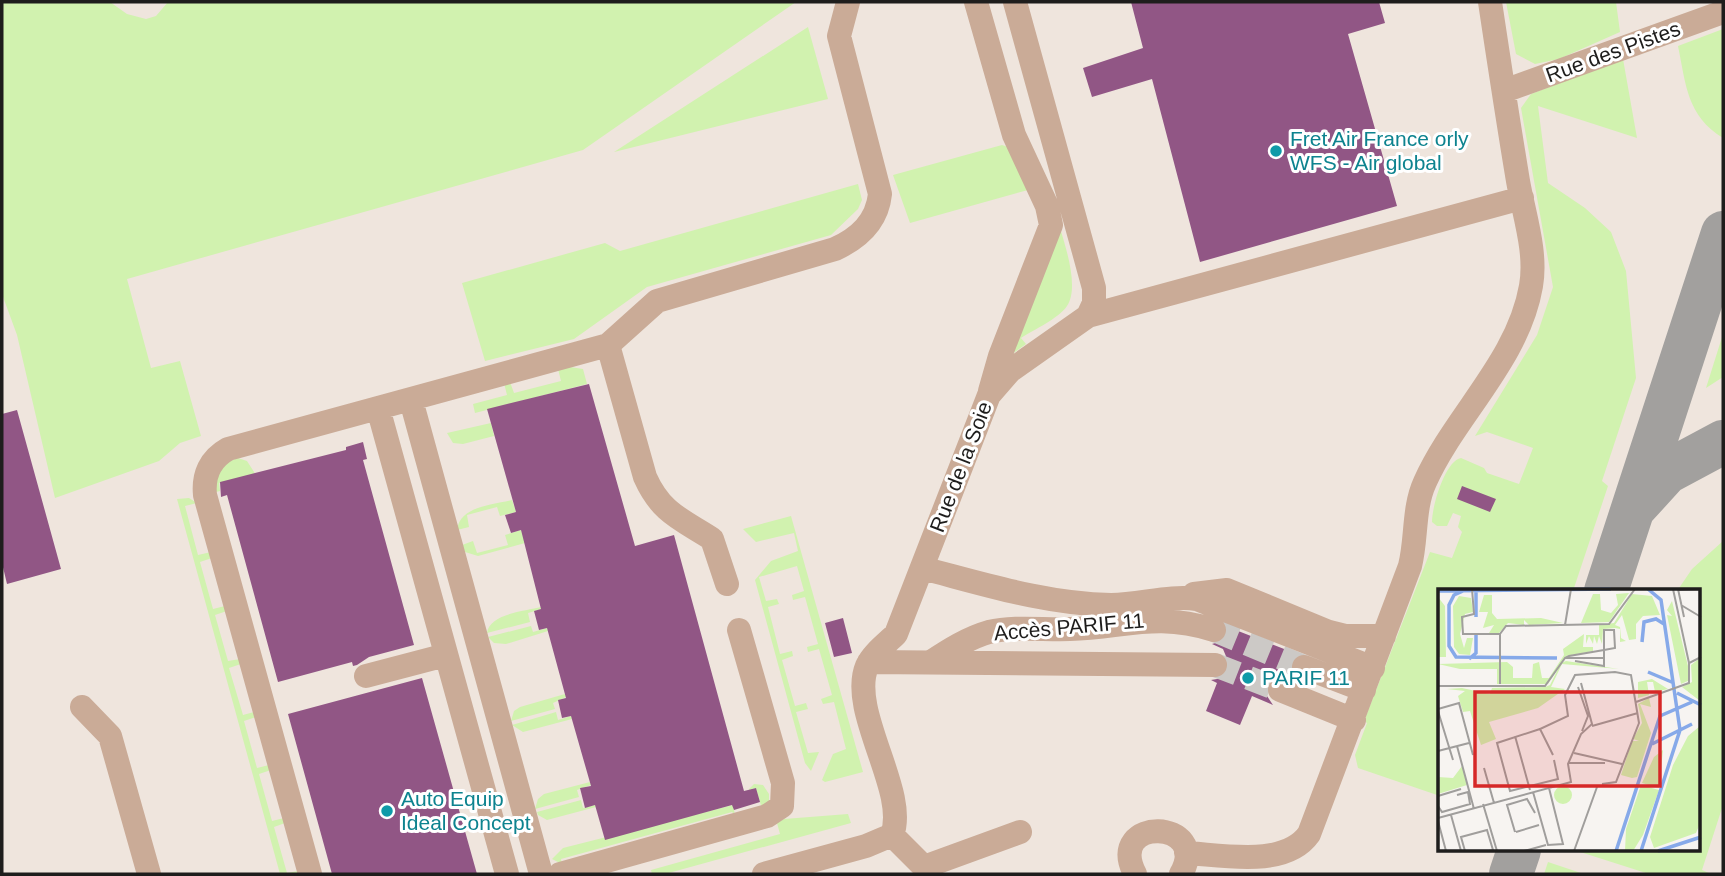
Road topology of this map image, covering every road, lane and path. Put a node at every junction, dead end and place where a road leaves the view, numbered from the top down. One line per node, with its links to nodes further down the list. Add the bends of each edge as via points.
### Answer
1 (848, 2): 9 (street, via 839,36 880,194 879,207 868,226 853,241 835,249 657,301)
2 (976, 2): 10 (street, via 1014,135 1047,206 1051,225)
3 (1016, 2): 8 (street, via 1094,288)
4 (1490, 2): 6 (street)
5 (1723, 12): 6 (street, Rue des Pistes)
6 (1504, 91): 7 (street)
7 (1522, 198): 8 (street, Rue de la Soie); 19 (street, via 1533,265 1525,311 1491,376 1425,481 1410,566)
8 (1088, 316): 10 (street, Rue de la Soie, via 1010,371)
9 (608, 345): 11 (street); 14 (street, via 654,498 671,515 712,539)
10 (989, 395): 13 (street, Rue de la Soie)
11 (411, 400): 12 (street); 36 (street)
12 (379, 408): 20 (street); 34 (street, via 228,449 205,476 205,495)
13 (922, 568): 16 (street, via 1044,599 1113,605); 21 (street, Rue de la Soie, via 896,634)
14 (727, 584)
15 (1183, 597): 16 (street); 19 (street, via 1227,590 1329,632); 26 (street, via 1209,602)
16 (1131, 613): 18 (street, Accès PARIF 11); 22 (street, Accès PARIF 11, via 1088,628 999,630 969,640)
17 (739, 630): 37 (street, via 783,783 782,806 767,816)
18 (1214, 630)
19 (1384, 636): 26 (street)
20 (446, 654): 25 (street); 35 (street)
21 (869, 662): 22 (street, Accès PARIF 11); 31 (street, via 864,695 894,813)
22 (931, 662): 23 (street, Accès PARIF 11)
23 (1215, 665)
24 (1304, 667): 26 (street)
25 (366, 676)
26 (1369, 679): 29 (street)
27 (1280, 690): 29 (street)
28 (82, 707): 33 (street, via 110,736)
29 (1354, 720): 32 (street, via 1313,827 1297,846 1268,855)
30 (1020, 832): 31 (street, via 925,867)
31 (892, 835): 38 (street)
32 (1184, 864): 39 (street, via 1183,845 1170,832 1152,830 1136,839 1129,856)
33 (149, 874)
34 (310, 874)
35 (507, 874)
36 (541, 874)
37 (560, 874)
38 (764, 874)
39 (1135, 874)

